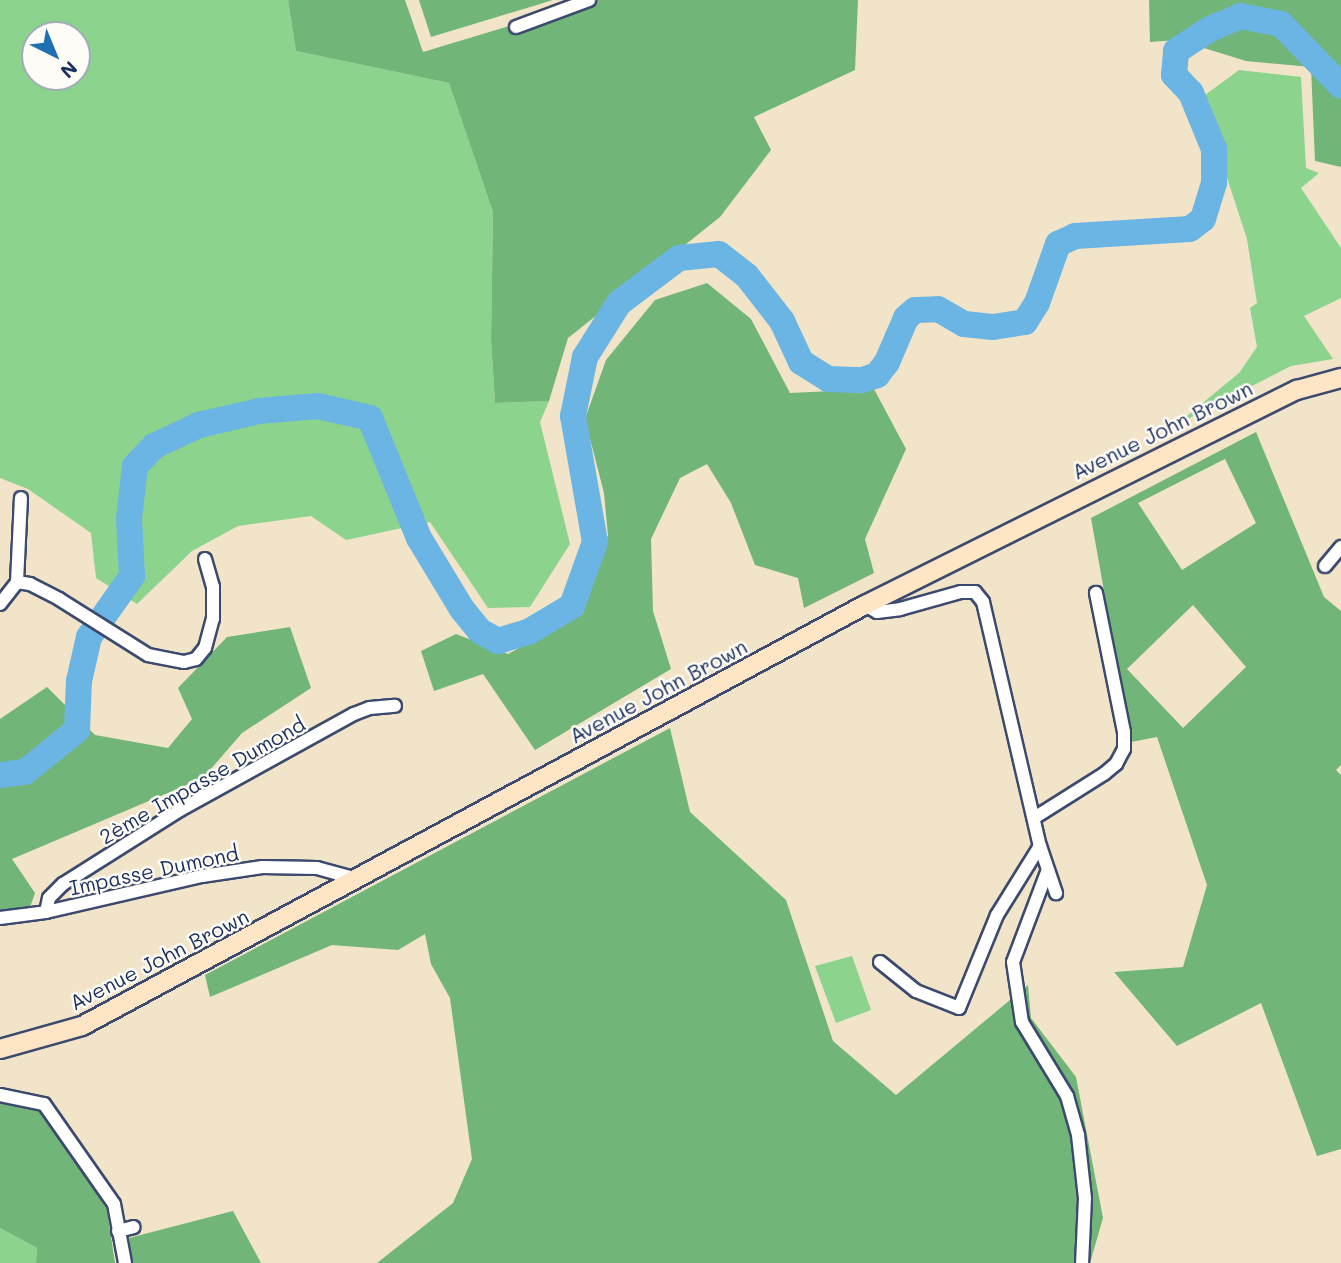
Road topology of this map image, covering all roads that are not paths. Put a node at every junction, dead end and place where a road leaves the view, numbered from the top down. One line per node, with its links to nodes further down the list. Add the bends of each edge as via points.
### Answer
1 (589, 0): 2 (street)
2 (516, 27)
3 (1341, 378): 11 (main road, Avenue John Brown, via 1297,390)
4 (21, 498): 8 (street)
5 (1341, 547): 7 (street)
6 (205, 559): 8 (street, via 214,612 205,648 196,659 184,662 148,654 30,584)
7 (1325, 566)
8 (17, 582): 10 (street)
9 (1096, 593): 13 (street, via 1124,749 1104,774)
10 (0, 604)
11 (865, 605): 13 (street, via 877,612 900,610 961,592 975,592 983,602); 16 (main road, Avenue John Brown)
12 (395, 706): 18 (street, 2ème Impasse Dumond, via 354,714 180,810 63,884 49,898)
13 (1034, 818): 14 (street)
14 (1040, 846): 15 (street); 20 (street, via 998,915 959,1008 916,991)
15 (1047, 872): 17 (street); 26 (street, via 1013,962 1022,1022 1067,1096 1078,1135 1085,1198)
16 (357, 879): 18 (street, Impasse Dumond, via 317,868 262,867); 21 (main road, Avenue John Brown, via 82,1026)
17 (1056, 893)
18 (46, 912): 19 (street, Impasse Dumond)
19 (0, 918)
20 (880, 962)
21 (0, 1049)
22 (0, 1095): 24 (street, via 44,1104 114,1204)
23 (134, 1227): 24 (street)
24 (118, 1231): 25 (street)
25 (125, 1263)
26 (1082, 1263)

